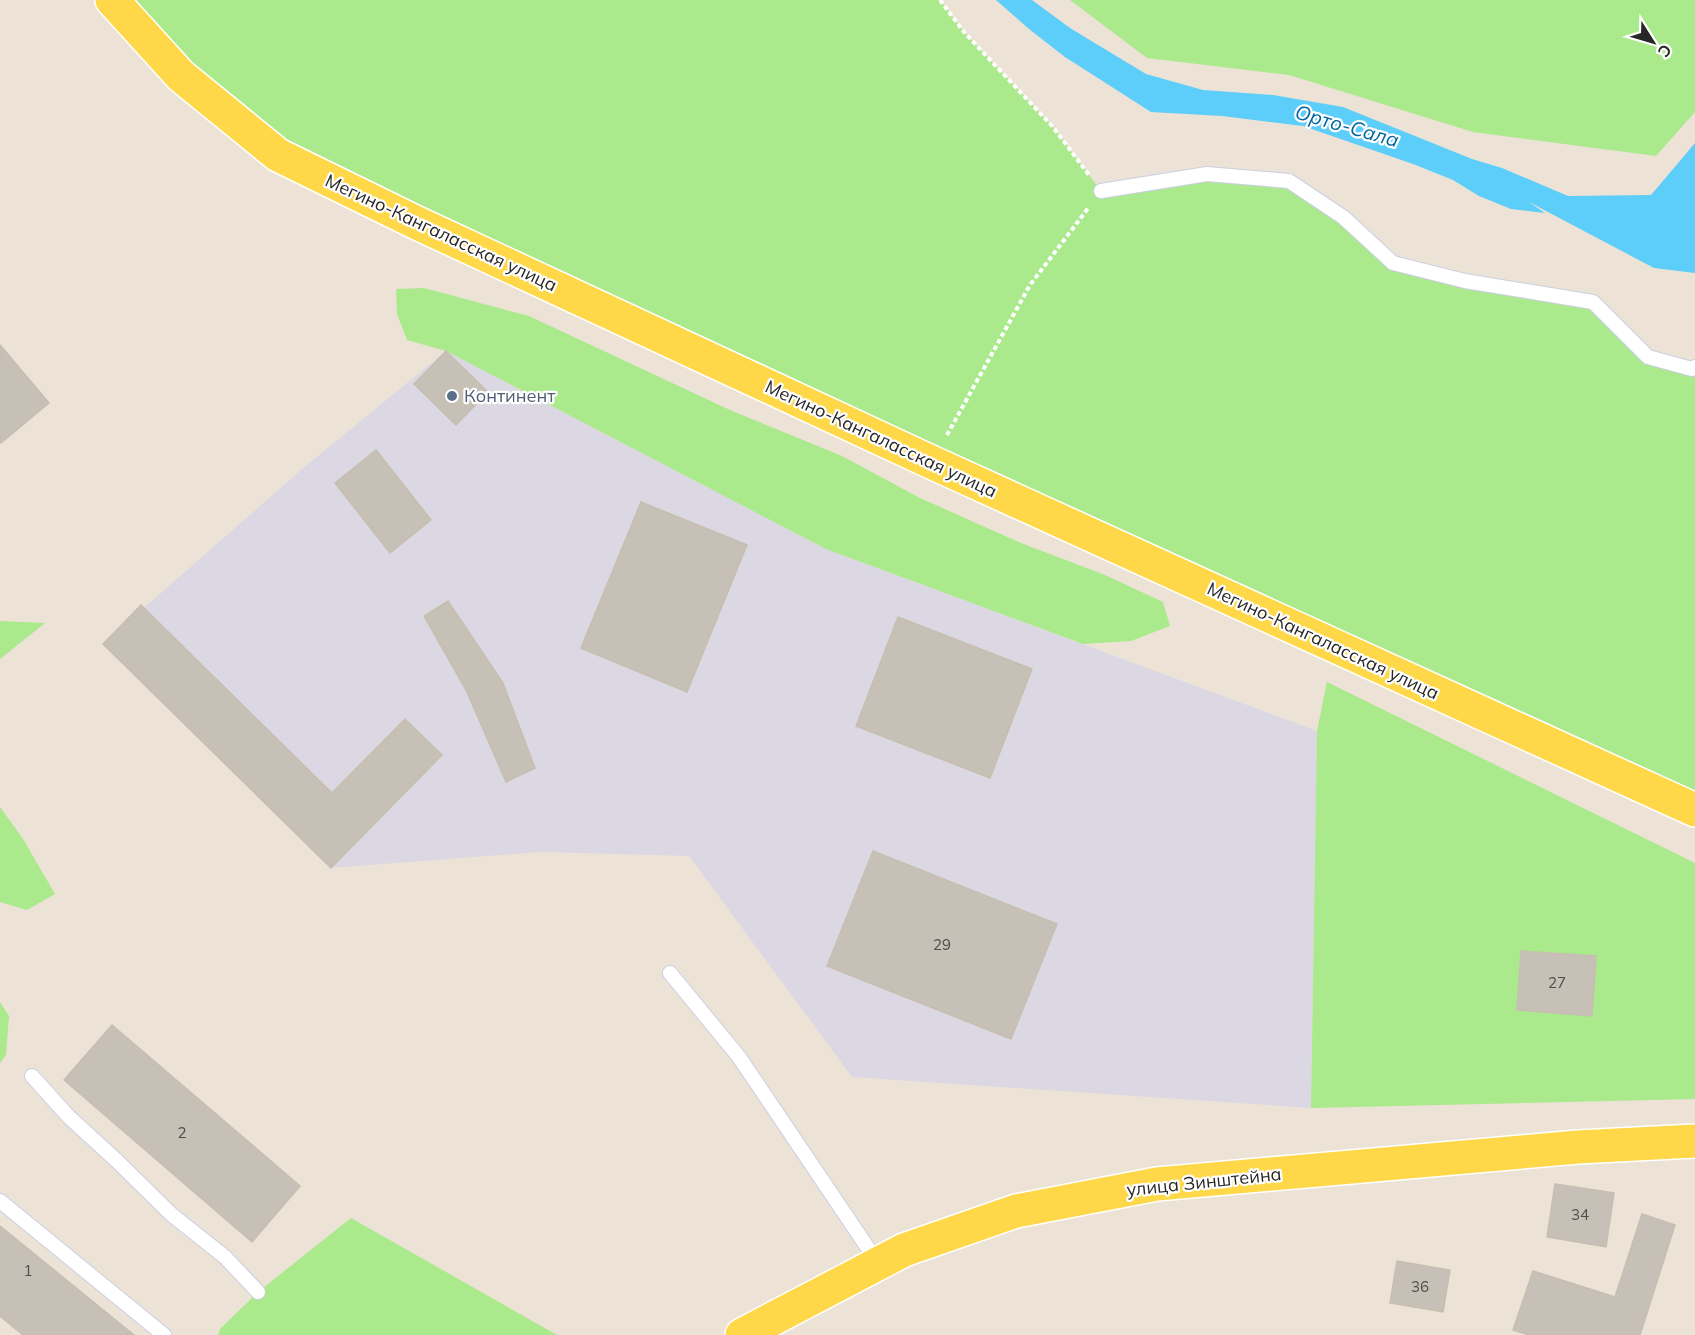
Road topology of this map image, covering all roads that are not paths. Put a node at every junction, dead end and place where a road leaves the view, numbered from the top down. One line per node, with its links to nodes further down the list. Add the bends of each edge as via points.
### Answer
1 (112, 0): 4 (main road, Мегино-Кангаласская улица, via 181,76 278,155 931,462)
2 (1101, 191): 3 (lane, via 1207,174 1289,181 1343,217 1393,263 1465,281 1593,302 1648,357)
3 (1695, 367)
4 (1695, 810)
5 (670, 974): 9 (lane, via 740,1057)
6 (32, 1076): 10 (lane, via 69,1117 172,1215 225,1257)
7 (1695, 1141): 9 (main road, улица Зинштейна, via 1578,1146 1157,1184 1016,1211)
8 (0, 1201): 11 (lane)
9 (878, 1263): 12 (main road, улица Зинштейна)
10 (258, 1292)
11 (164, 1335)
12 (742, 1335)

